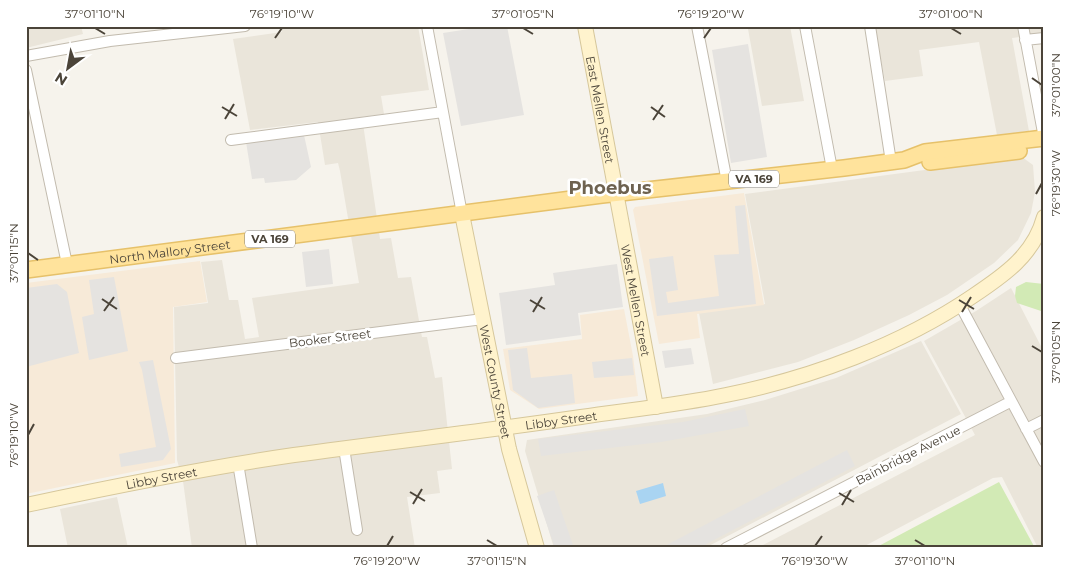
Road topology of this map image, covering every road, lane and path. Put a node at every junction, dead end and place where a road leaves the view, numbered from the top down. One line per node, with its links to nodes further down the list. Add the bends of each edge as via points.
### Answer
1 (245, 26): 10 (street, via 110,41)
2 (427, 26): 12 (street)
3 (585, 26): 19 (street, East Mellen Street)
4 (697, 26): 18 (street)
5 (805, 26): 17 (street)
6 (870, 26): 16 (street)
7 (1023, 26): 9 (street)
8 (1044, 38): 9 (street)
9 (1025, 40): 13 (street)
10 (26, 56)
11 (26, 70): 22 (street)
12 (443, 112): 14 (street); 20 (street)
13 (1044, 138): 16 (main road, VA 169, via 924,152)
14 (231, 140)
15 (1044, 148): 16 (main road, VA 169, via 921,163)
16 (898, 161): 17 (main road, VA 169)
17 (832, 169): 18 (main road, VA 169)
18 (727, 182): 19 (main road, VA 169)
19 (616, 194): 20 (main road, VA 169); 28 (street, West Mellen Street)
20 (462, 214): 22 (main road, North Mallory Street / VA 169); 25 (street, West County Street)
21 (1044, 217): 24 (street, Libby Street, via 1030,248 1008,272)
22 (67, 264): 23 (main road, North Mallory Street / VA 169)
23 (26, 270)
24 (960, 305): 27 (street); 28 (street, Libby Street, via 882,344 792,378 727,395)
25 (483, 319): 26 (street, Booker Street); 30 (street, West County Street)
26 (176, 358)
27 (1010, 402): 31 (street); 39 (street, Bainbridge Avenue)
28 (656, 407): 30 (street, Libby Street)
29 (1044, 420): 31 (street)
30 (505, 428): 32 (street, Libby Street); 38 (street, West County Street)
31 (1026, 429): 33 (street)
32 (344, 448): 34 (street, Libby Street); 36 (street)
33 (1044, 462)
34 (238, 463): 35 (street, Libby Street); 37 (street)
35 (26, 504)
36 (356, 530)
37 (252, 548)
38 (538, 548)
39 (726, 548)

